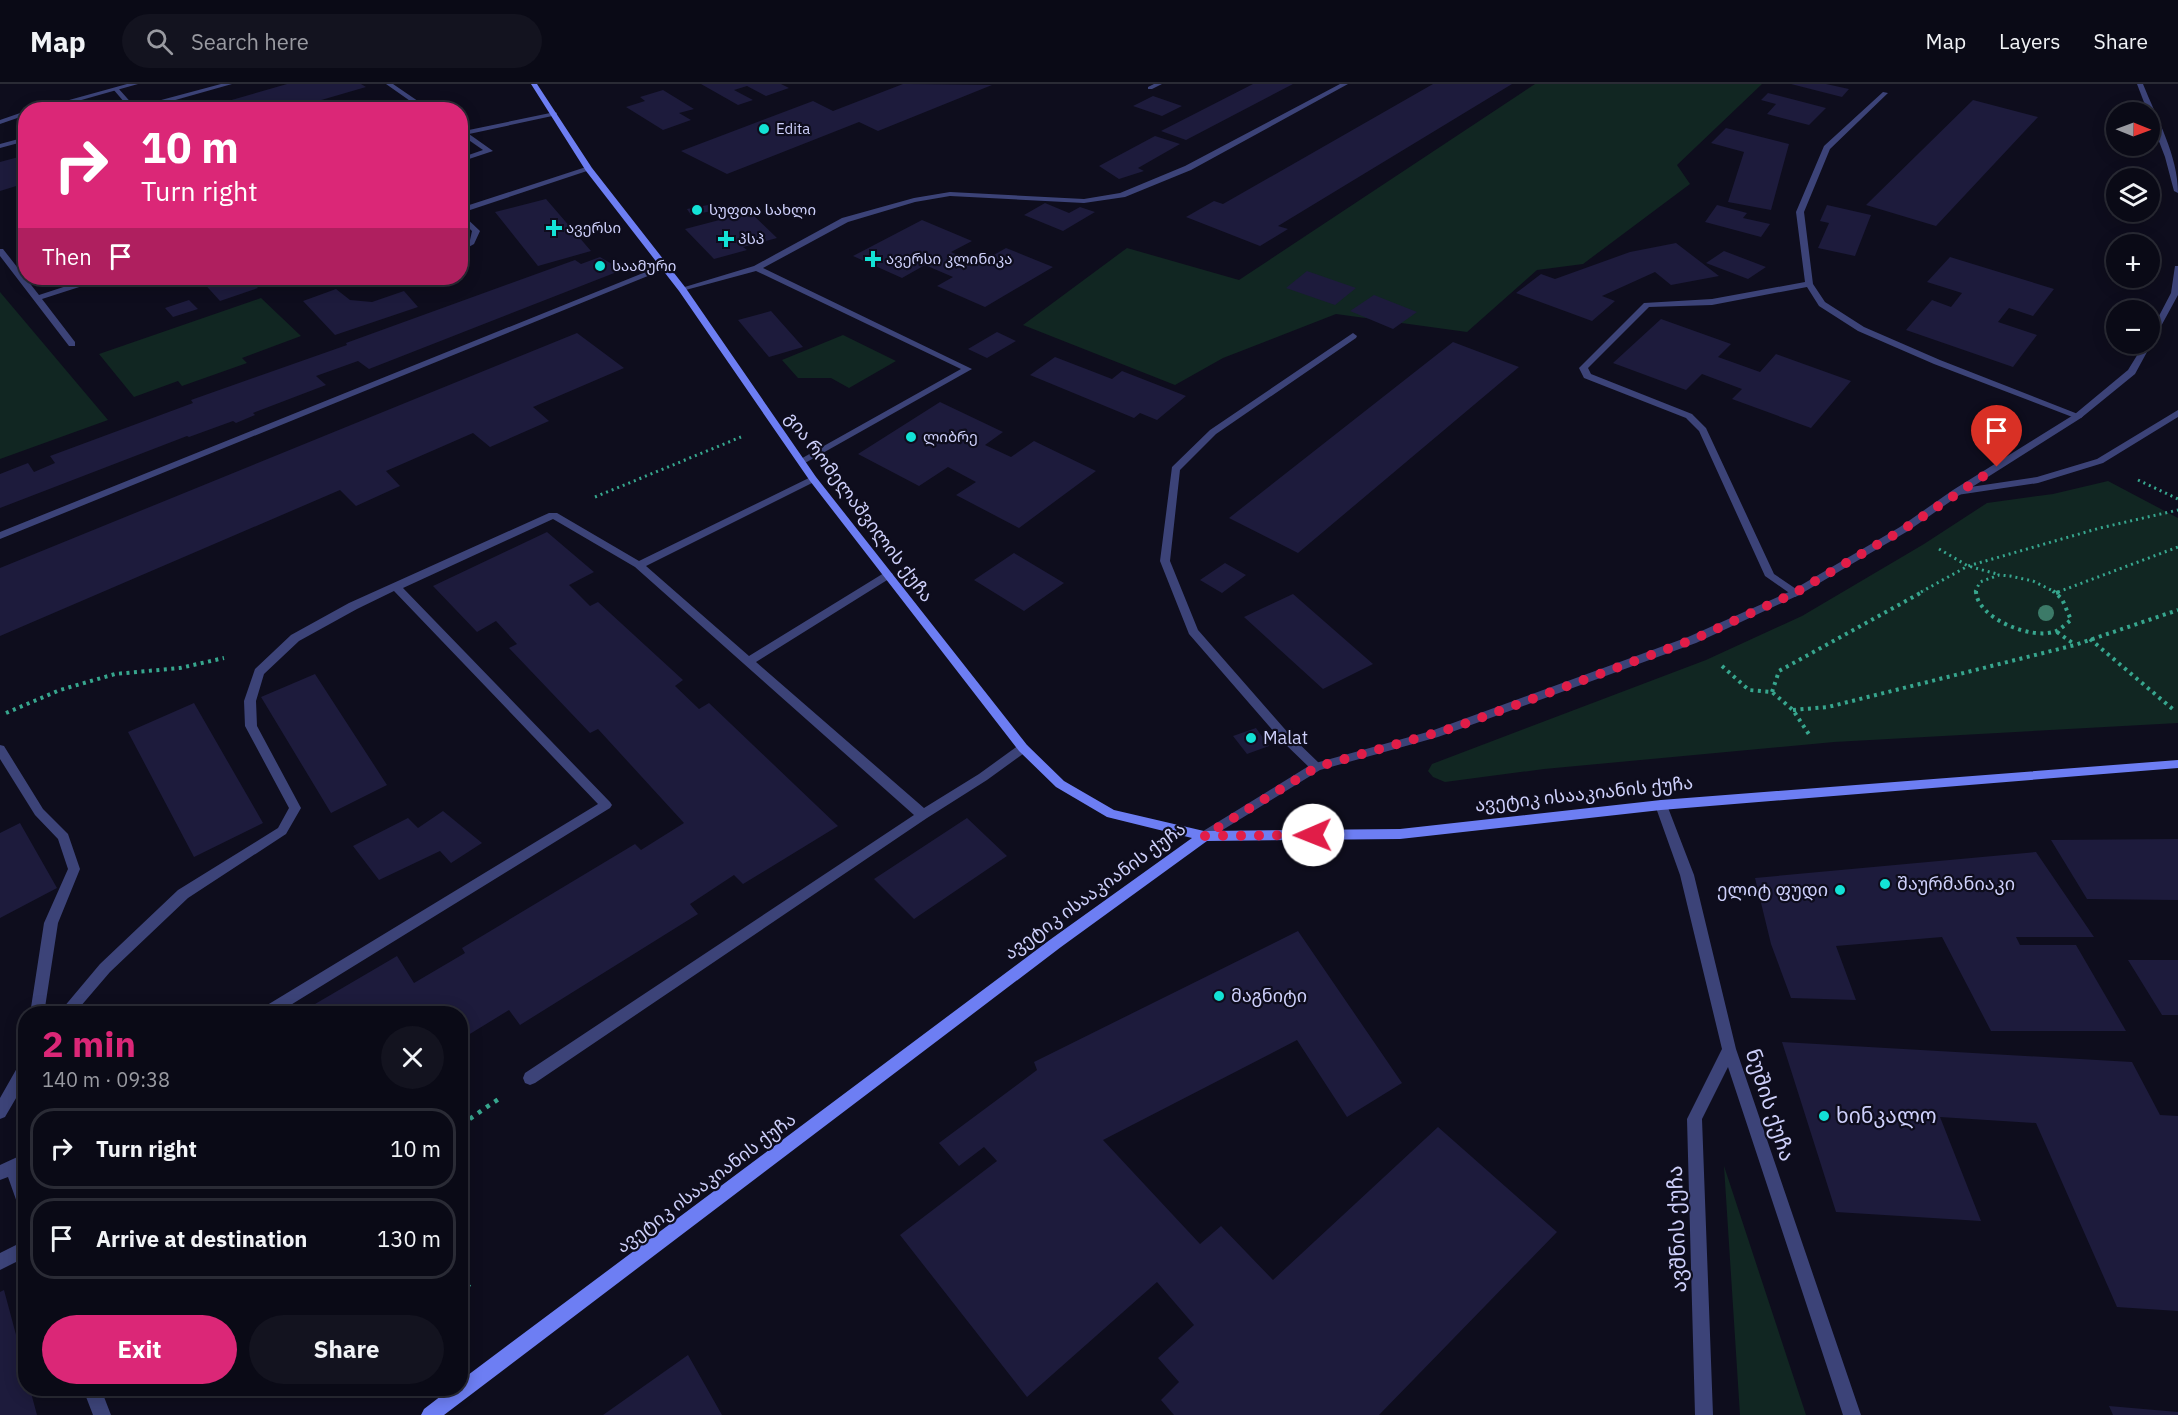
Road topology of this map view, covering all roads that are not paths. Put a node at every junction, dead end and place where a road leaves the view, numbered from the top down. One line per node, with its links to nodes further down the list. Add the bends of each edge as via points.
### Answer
1 (135, 84): 9 (street)
2 (229, 84): 13 (street)
3 (389, 84): 14 (street)
4 (534, 84): 15 (street, გია რომელაშვილის ქუჩა)
5 (1159, 84): 8 (street)
6 (1345, 84): 30 (street, via 1188,168 1122,195 1084,201 950,194 914,200 845,220)
7 (2140, 84): 24 (street)
8 (1150, 88)
9 (116, 89): 11 (street); 12 (street)
10 (1885, 93): 33 (street, via 1827,148 1800,212)
11 (66, 102)
12 (127, 102)
13 (160, 102)
14 (416, 102)
15 (555, 114): 18 (street); 23 (street, გია რომელაშვილის ქუჩა)
16 (18, 116): 17 (street)
17 (0, 122)
18 (468, 131)
19 (468, 136): 22 (street, via 489,151)
20 (18, 141): 21 (street)
21 (0, 146)
22 (468, 158)
23 (589, 169): 25 (street); 29 (street, გია რომელაშვილის ქუჩა)
24 (2178, 191)
25 (468, 210)
26 (468, 221): 27 (street, via 477,231)
27 (468, 246)
28 (0, 251): 32 (street)
29 (666, 267): 36 (street, გია რომელაშვილის ქუჩა); 47 (street)
30 (757, 268): 36 (street); 44 (street, via 968,369)
31 (2178, 268): 38 (street, via 2175,293)
32 (18, 273)
33 (1809, 284): 43 (street, via 1822,304 1861,328); 51 (street, via 1712,302 1647,305 1583,368 1587,376 1689,416 1703,430 1770,576)
34 (27, 285): 37 (street)
35 (76, 285): 37 (street)
36 (682, 289): 44 (street, გია რომელაშვილის ქუჩა)
37 (37, 297): 40 (street)
38 (2160, 321)
39 (1353, 336): 56 (street, via 1213,432 1175,469 1165,561 1193,631 1286,738)
40 (72, 344)
41 (2142, 354): 43 (street, via 2132,372)
42 (2178, 413): 46 (street, via 2100,461 2038,480)
43 (2078, 416): 46 (street)
44 (802, 461): 45 (street, გია რომელაშვილის ქუჩა)
45 (813, 479): 48 (street); 49 (street, გია რომელაშვილის ქუჩა)
46 (1957, 492): 51 (street, via 1904,529)
47 (0, 536)
48 (639, 565): 50 (street, via 553,515); 52 (street)
49 (888, 575): 52 (street); 53 (street, გია რომელაშვილის ქუჩა)
50 (397, 588): 61 (street, via 353,606 295,639 259,672 250,701 251,726 295,808 282,831 183,894 105,968); 62 (street, via 606,805)
51 (1795, 593): 56 (street, via 1692,640 1434,734)
52 (749, 661): 58 (street)
53 (1023, 748): 58 (street); 59 (street, გია რომელაშვილის ქუჩა, via 1060,784 1111,814)
54 (0, 749): 60 (street, via 39,812 64,837 74,869 51,923)
55 (2178, 764): 57 (street, ავეტიკ ისააკიანის ქუჩა)
56 (1317, 767): 59 (street)
57 (1661, 805): 59 (street, ავეტიკ ისააკიანის ქუჩა, via 1400,834); 63 (street, ნუშის ქუჩა, via 1687,875)
58 (923, 814): 64 (street)
59 (1204, 836): 71 (street, ავეტიკ ისააკიანის ქუჩა, via 1046,950)
60 (38, 1006)
61 (72, 1006)
62 (277, 1006)
63 (1729, 1048): 76 (street, ავშნის ქუჩა, via 1694,1119); 77 (street, ნუშის ქუჩა)
64 (530, 1078)
65 (18, 1080): 66 (street)
66 (0, 1112)
67 (12, 1167): 68 (street)
68 (18, 1184)
69 (18, 1252): 70 (street)
70 (0, 1262)
71 (468, 1386)
72 (95, 1396): 74 (street)
73 (455, 1396): 75 (street, ავეტიკ ისააკიანის ქუჩა)
74 (102, 1415)
75 (430, 1415)
76 (1704, 1415)
77 (1852, 1415)

